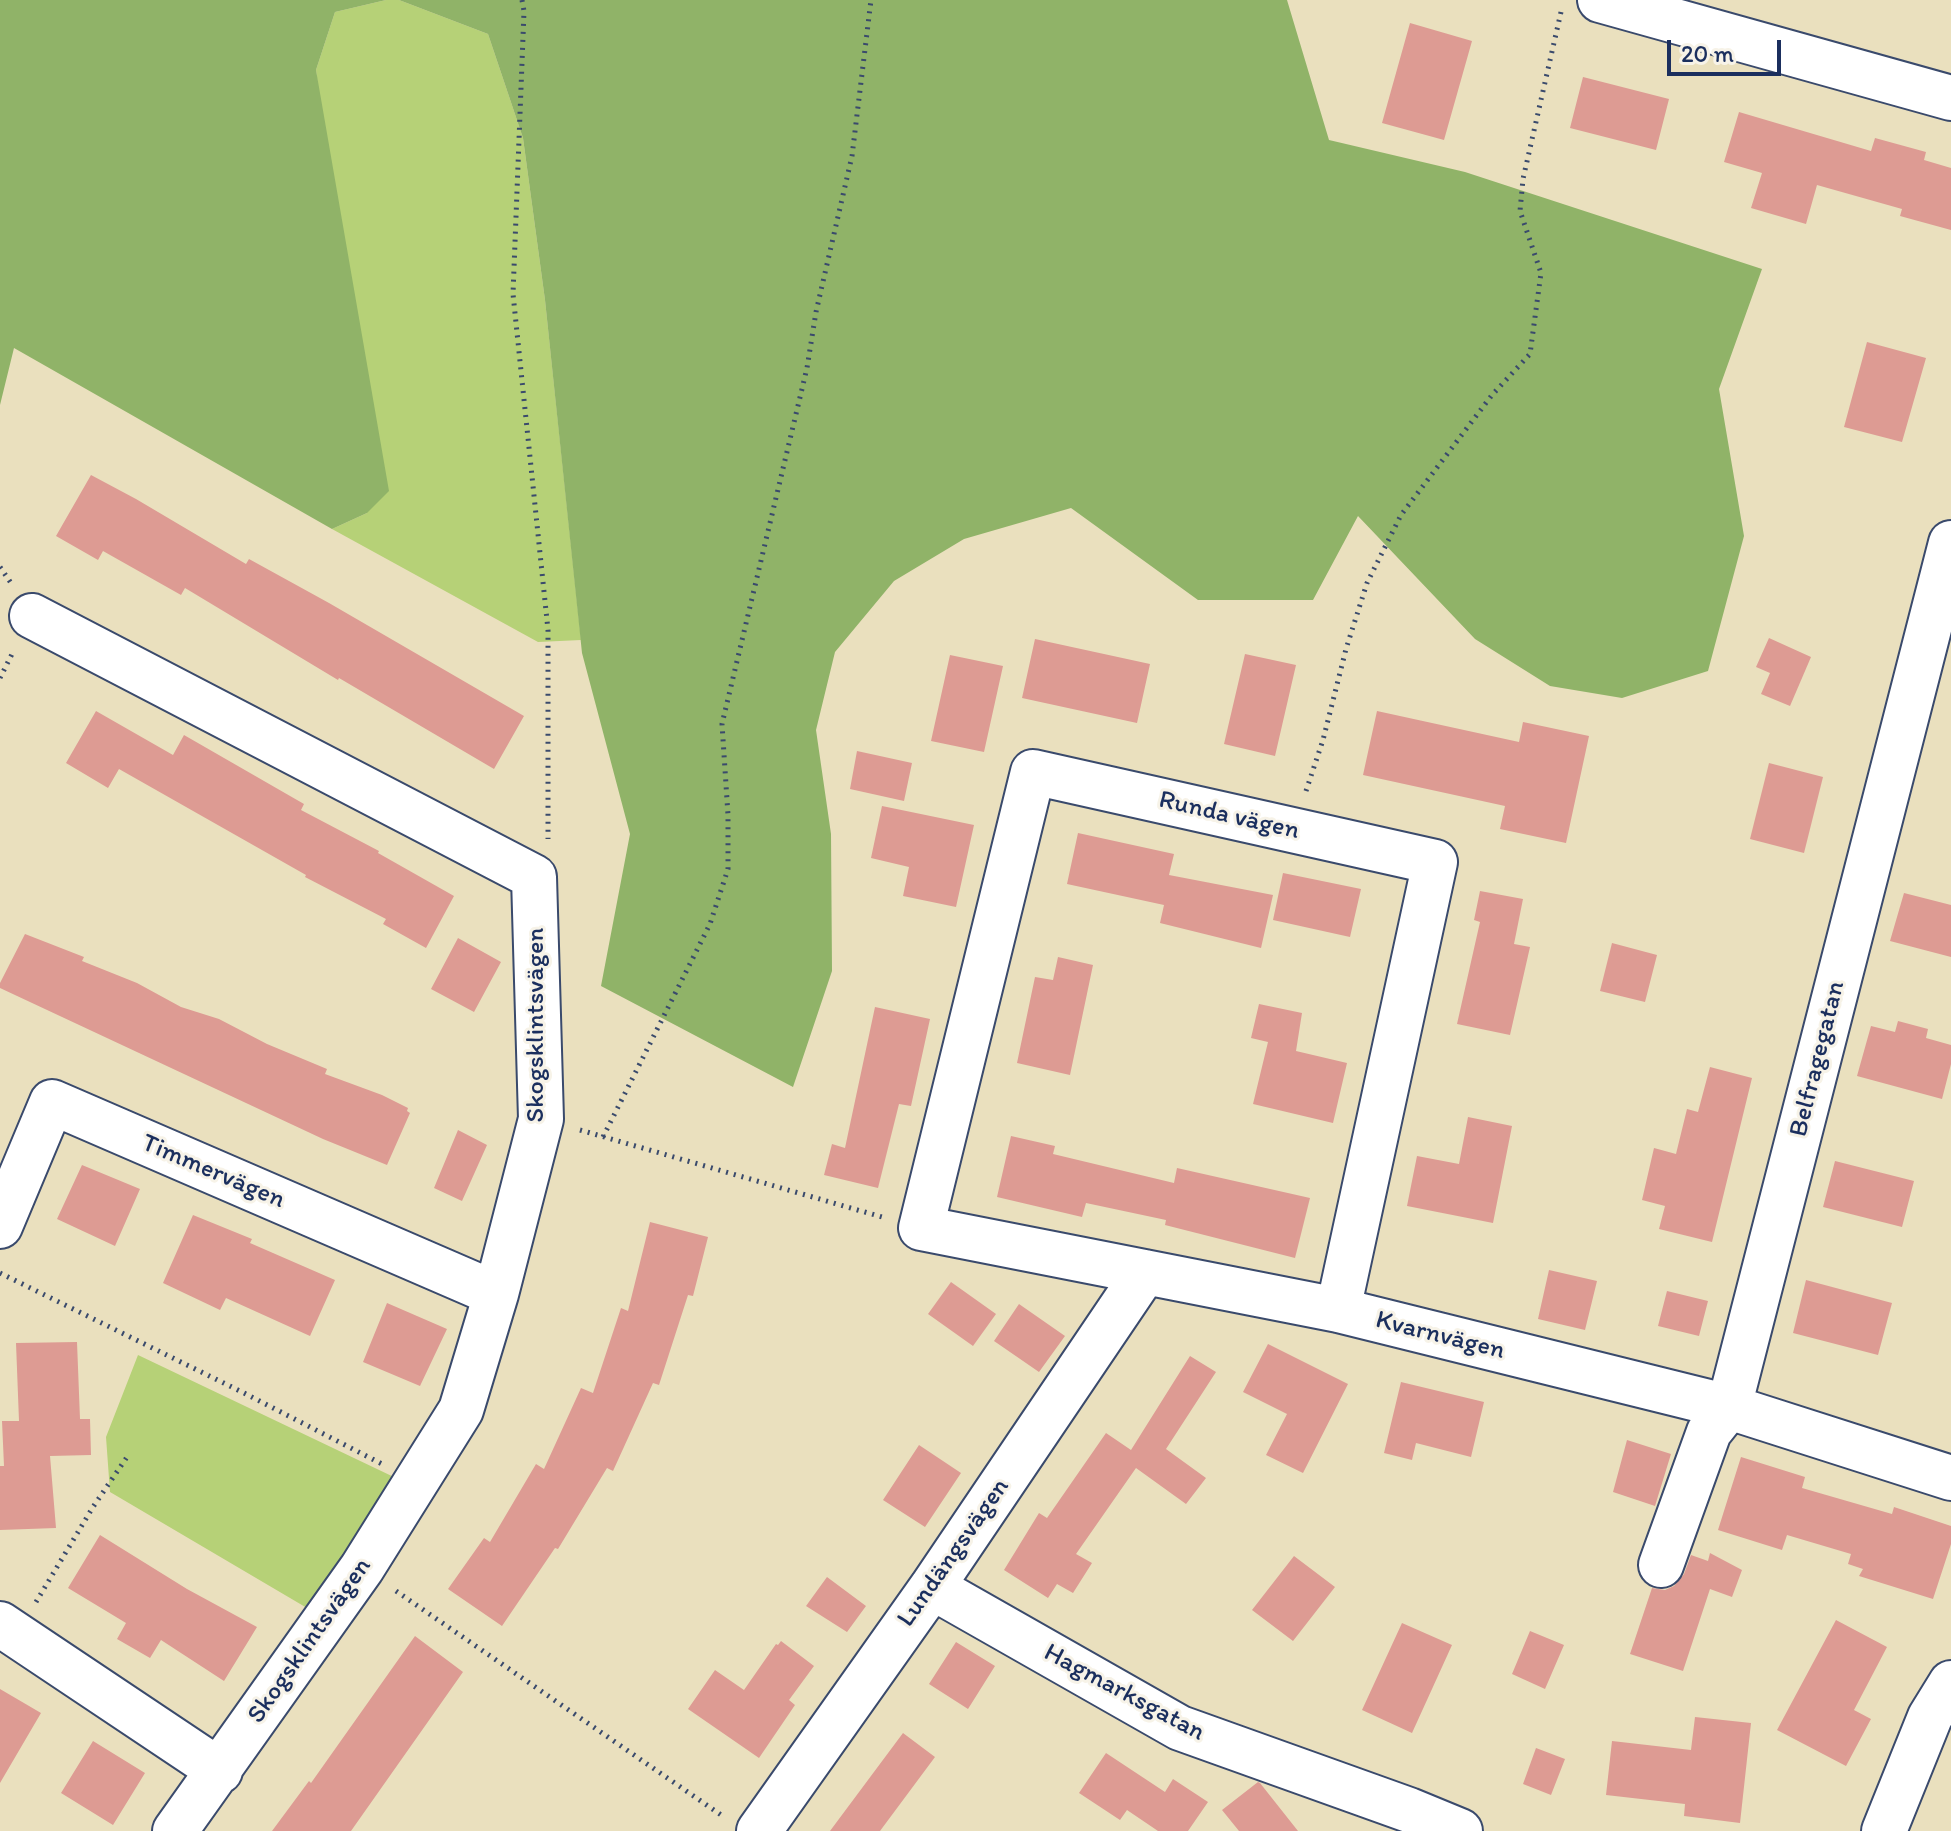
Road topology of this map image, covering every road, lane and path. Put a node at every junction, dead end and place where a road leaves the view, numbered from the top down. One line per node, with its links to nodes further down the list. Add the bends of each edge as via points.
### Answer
1 (522, 0): 9 (path, via 513,294 548,630 548,845)
2 (871, 0): 11 (path, via 852,156 722,724 728,869 710,924)
3 (1563, 0): 8 (path, via 1521,200 1541,273 1530,354 1492,395 1401,515 1367,583)
4 (1600, 0): 5 (street)
5 (1951, 98)
6 (1951, 543): 18 (street, Belfragegatan)
7 (32, 616): 9 (street)
8 (1293, 830): 13 (street, Runda vägen, via 1033,772); 17 (street, Runda vägen, via 1435,862)
9 (534, 877): 10 (street, Skogsklintsvägen)
10 (541, 1119): 11 (path); 16 (street, Skogsklintsvägen)
11 (603, 1137): 13 (path)
12 (0, 1226): 16 (street, Timmervägen, via 52,1102)
13 (921, 1228): 14 (street, Kvarnvägen)
14 (1145, 1272): 17 (street, Kvarnvägen); 24 (street, Lundängsvägen)
15 (0, 1273): 21 (path)
16 (496, 1294): 21 (street, Skogsklintsvägen, via 461,1410)
17 (1338, 1310): 18 (street, Kvarnvägen)
18 (1729, 1407): 20 (street, Kvarnvägen); 22 (street, Belfragegatan, via 1709,1432)
19 (127, 1457): 25 (path)
20 (1951, 1478)
21 (416, 1482): 23 (street, Skogsklintsvägen)
22 (1661, 1565)
23 (362, 1568): 27 (street, Skogsklintsvägen); 28 (path)
24 (932, 1587): 28 (street, Lundängsvägen); 30 (street, Hagmarksgatan, via 1180,1728)
25 (9, 1630): 27 (street)
26 (1951, 1683): 31 (street, via 1930,1717)
27 (220, 1771): 29 (street, Skogsklintsvägen)
28 (745, 1827)
29 (175, 1831)
30 (1460, 1831)
31 (1884, 1831)

